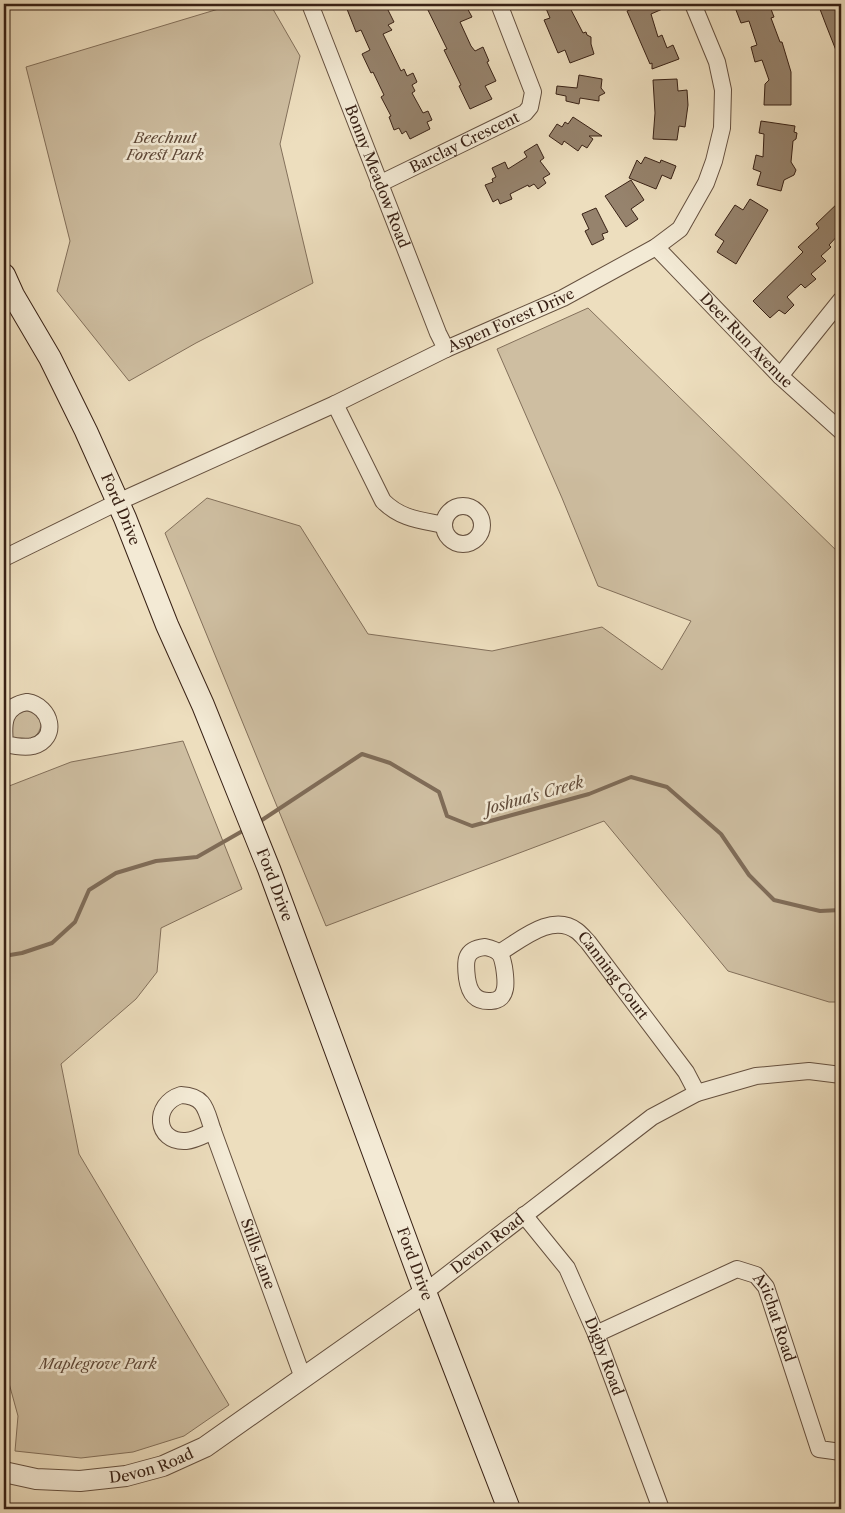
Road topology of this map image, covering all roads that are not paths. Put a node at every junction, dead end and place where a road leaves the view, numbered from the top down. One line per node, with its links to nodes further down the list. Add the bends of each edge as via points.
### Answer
1 (310, 4): 4 (street, Bonny Meadow Road)
2 (499, 4): 4 (street, Barclay Crescent, via 534,92 530,107 525,113)
3 (693, 4): 5 (street, Aspen Forest Drive, via 717,62 723,90 722,128 714,161 695,204 680,228)
4 (379, 184): 8 (street, Bonny Meadow Road)
5 (656, 247): 8 (street, Aspen Forest Drive, via 563,298); 9 (street, Deer Run Avenue)
6 (4, 275): 12 (main road, Ford Drive, via 50,358)
7 (841, 300): 9 (street)
8 (446, 349): 10 (street, Aspen Forest Drive)
9 (780, 376): 11 (street, Deer Run Avenue)
10 (335, 404): 12 (street, Aspen Forest Drive); 13 (street, via 383,501 406,517)
11 (841, 431)
12 (118, 502): 14 (street, Aspen Forest Drive); 20 (main road, Ford Drive, via 269,869)
13 (444, 525)
14 (4, 558)
15 (499, 953): 17 (street, Canning Court, via 546,925 558,923 577,931 686,1072)
16 (841, 1075): 17 (street, Devon Road, via 809,1071 756,1076)
17 (697, 1093): 19 (street, Devon Road, via 652,1117)
18 (213, 1131): 22 (street, Stills Lane)
19 (524, 1215): 20 (street, Devon Road); 21 (street, Digby Road, via 567,1268)
20 (425, 1292): 22 (street, Devon Road); 25 (main road, Ford Drive)
21 (596, 1334): 23 (street, Arichat Road, via 737,1269 756,1275 766,1287 819,1449); 26 (street, Digby Road)
22 (303, 1378): 24 (street, Devon Road, via 205,1447 163,1466 126,1476 80,1481 36,1479)
23 (841, 1452)
24 (4, 1472)
25 (509, 1509)
26 (661, 1509)

